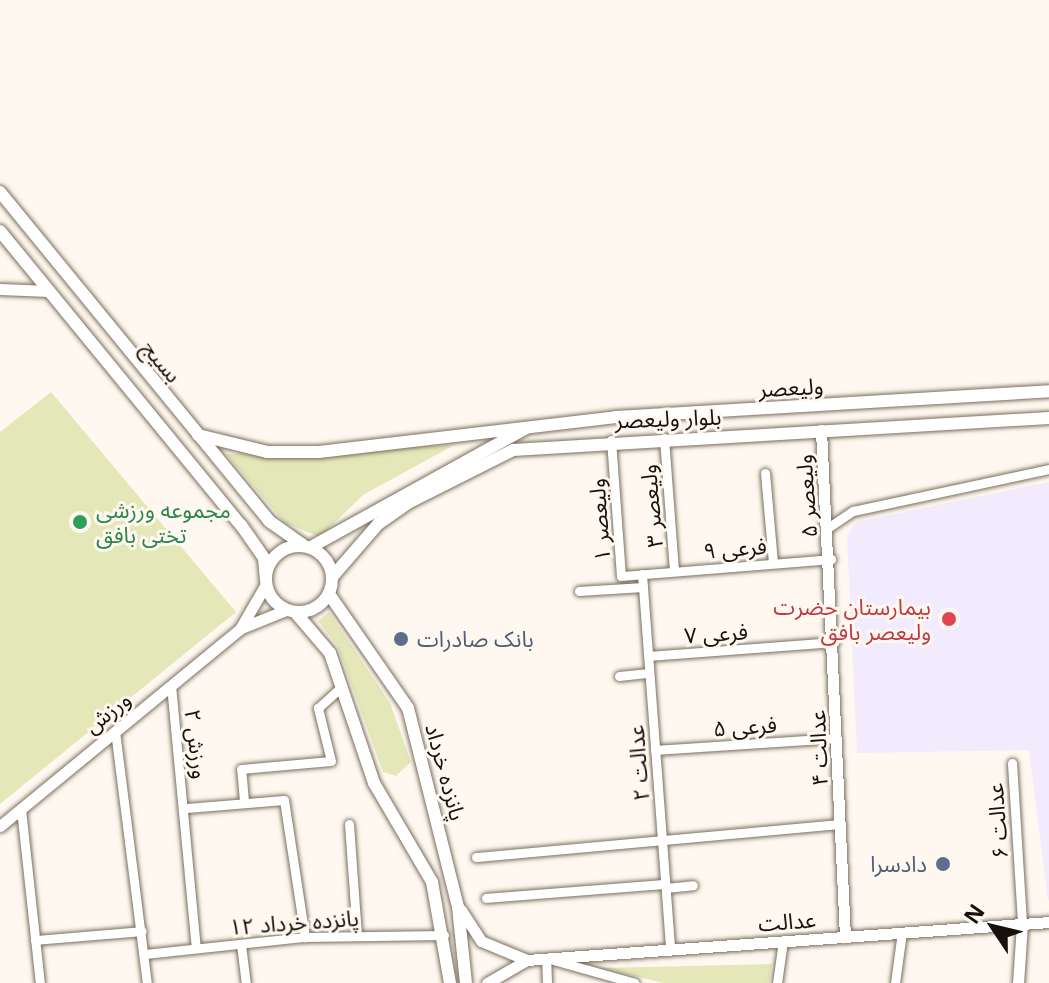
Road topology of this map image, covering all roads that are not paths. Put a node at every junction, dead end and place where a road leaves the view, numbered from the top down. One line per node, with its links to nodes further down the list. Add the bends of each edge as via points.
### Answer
1 (0, 192): 5 (main road, بسیج)
2 (0, 231): 4 (main road, بسیج)
3 (0, 289): 4 (street)
4 (49, 291): 6 (main road, بسیج)
5 (110, 330): 6 (main road, via 102,345); 7 (main road, بسیج)
6 (93, 345): 8 (main road, بسیج)
7 (147, 375): 8 (main road, via 138,374); 13 (main road, بسیج)
8 (129, 388): 25 (main road, بسیج, via 255,543)
9 (1049, 391): 11 (main road, ولیعصر)
10 (1049, 418): 12 (main road, بلوار ولیعصر)
11 (536, 425): 13 (main road, ولیعصر, via 319,452 267,452); 19 (main road, ولیعصر, via 479,449)
12 (821, 430): 14 (main road, بلوار ولیعصر); 18 (street, ولیعصر ۵)
13 (198, 435): 19 (main road, بسیج, via 279,533)
14 (664, 438): 15 (main road, بلوار ولیعصر); 22 (street, ولیعصر ۳)
15 (611, 440): 23 (street, ولیعصر ۱, via 621,576); 24 (main road, بلوار ولیعصر, via 513,450 452,478 378,524)
16 (1049, 469): 18 (street, via 853,511)
17 (765, 473): 21 (street)
18 (829, 527): 20 (street, ولیعصر ۵)
19 (307, 546): 24 (main road); 25 (main road, via 277,553)
20 (831, 559): 21 (street, فرعی ۹); 31 (street, عدالت ۴)
21 (773, 563): 22 (street, فرعی ۹)
22 (674, 571): 23 (street, فرعی ۹)
23 (642, 574): 26 (street, عدالت ۲)
24 (333, 576): 28 (main road)
25 (266, 581): 29 (main road); 30 (street, ورزش)
26 (643, 587): 27 (street); 32 (street, عدالت ۲)
27 (579, 591)
28 (329, 594): 29 (main road, via 315,608); 51 (main road, پانزده خرداد, via 408,708)
29 (291, 611): 30 (street, ورزش); 36 (main road, via 330,653)
30 (240, 629): 35 (street, ورزش)
31 (834, 642): 32 (street, فرعی ۷); 38 (street, عدالت ۴)
32 (648, 656): 33 (street, عدالت ۲)
33 (649, 673): 34 (street); 39 (street, عدالت ۲)
34 (619, 676)
35 (171, 685): 37 (street, ورزش); 42 (street, ورزش ۲)
36 (340, 688): 41 (street, via 318,708 331,761 241,769); 58 (main road, via 374,783 432,882)
37 (115, 731): 43 (street, ورزش); 55 (street)
38 (837, 738): 39 (street, فرعی ۵); 45 (street, عدالت ۴)
39 (655, 750): 47 (street, عدالت ۲)
40 (1012, 763): 54 (street, عدالت ۶)
41 (244, 801): 42 (street); 59 (street, via 284,800)
42 (187, 808): 64 (street)
43 (21, 809): 46 (street, ورزش); 61 (street)
44 (349, 824): 57 (street)
45 (841, 824): 47 (street); 60 (street, عدالت ۴)
46 (0, 826)
47 (662, 840): 48 (street); 50 (street, عدالت ۲)
48 (476, 857)
49 (693, 885): 50 (street)
50 (666, 886): 52 (street); 65 (street, عدالت ۲)
51 (454, 888): 68 (street, عدالت, via 466,924 481,941); 73 (main road, پانزده خرداد)
52 (486, 898)
53 (1049, 922): 54 (street, عدالت)
54 (1022, 924): 56 (street, عدالت); 79 (street)
55 (142, 931): 61 (street); 66 (street)
56 (902, 932): 60 (street, عدالت); 78 (street)
57 (357, 935): 58 (street, پانزده خرداد ۱۲); 59 (street, پانزده خرداد ۱۲)
58 (447, 935): 72 (main road)
59 (305, 937): 63 (street, پانزده خرداد ۱۲)
60 (845, 937): 62 (street, عدالت)
61 (35, 940): 69 (street)
62 (783, 941): 65 (street, عدالت); 77 (street)
63 (241, 944): 64 (street, پانزده خرداد ۱۲); 71 (street)
64 (196, 948): 66 (street, پانزده خرداد ۱۲)
65 (670, 949): 67 (street, عدالت)
66 (145, 954): 70 (street)
67 (546, 958): 68 (street, عدالت); 75 (street); 76 (street)
68 (527, 960): 74 (street, عدالت)
69 (40, 983)
70 (147, 983)
71 (246, 983)
72 (450, 983)
73 (466, 983)
74 (487, 983)
75 (547, 983)
76 (635, 983)
77 (777, 983)
78 (895, 983)
79 (1018, 983)

